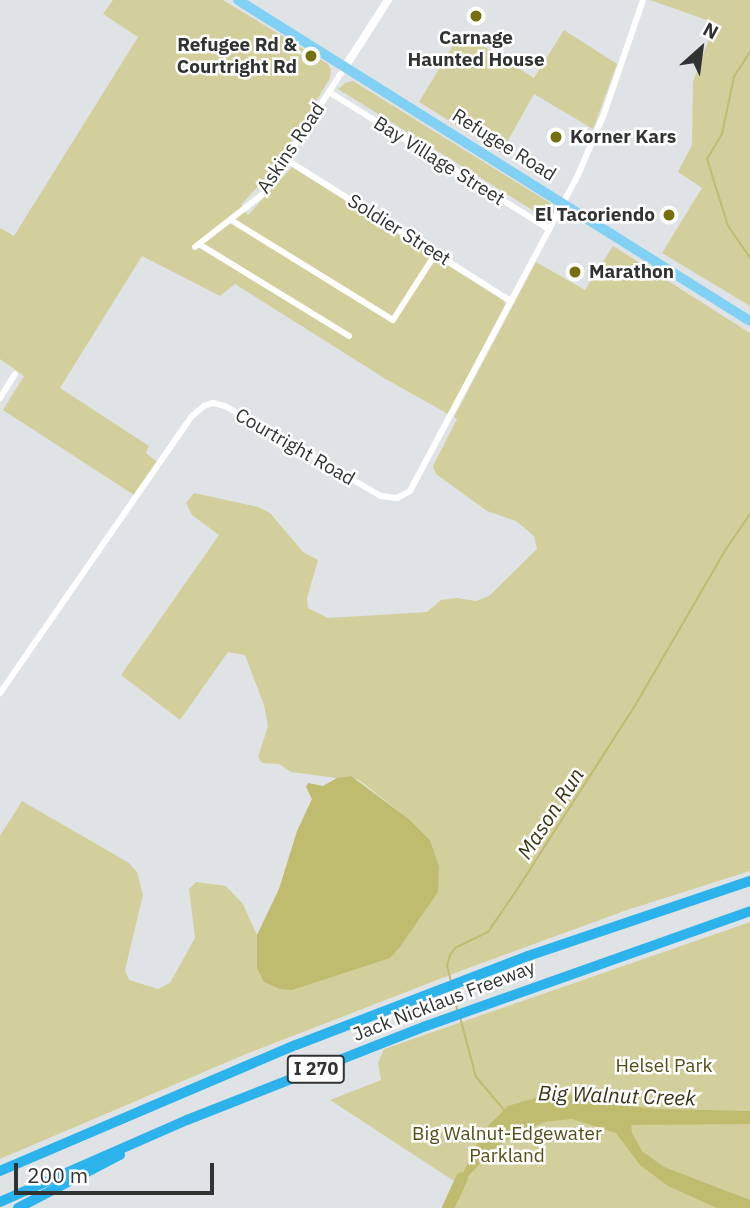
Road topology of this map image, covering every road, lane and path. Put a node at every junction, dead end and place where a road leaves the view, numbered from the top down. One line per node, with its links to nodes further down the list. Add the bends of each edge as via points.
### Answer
1 (238, 0): 4 (main road, Refugee Road)
2 (388, 0): 4 (street)
3 (643, 0): 7 (street, Courtright Road, via 604,114)
4 (345, 67): 5 (street, Askins Road); 7 (main road, Refugee Road)
5 (329, 92): 6 (street, Askins Road); 9 (street, Bay Village Street)
6 (287, 160): 8 (street, Askins Road, via 264,192); 10 (street, Soldier Street)
7 (563, 204): 9 (street, Courtright Road); 12 (main road, Refugee Road)
8 (231, 220): 10 (street, via 393,320); 13 (street, Askins Road, via 197,246)
9 (550, 229): 11 (street, Courtright Road)
10 (436, 253): 11 (street, Soldier Street)
11 (512, 301): 16 (street, Courtright Road, via 412,488 402,497 381,496 225,406 210,404 199,409)
12 (750, 321)
13 (349, 336)
14 (15, 374): 15 (street)
15 (0, 398)
16 (0, 693)
17 (750, 881): 20 (highway, Jack Nicklaus Freeway / I 270, via 465,979 218,1076)
18 (750, 911): 19 (highway, Jack Nicklaus Freeway / I 270, via 470,1009)
19 (187, 1120): 21 (highway, Jack Nicklaus Freeway / I 270); 22 (highway)
20 (0, 1171)
21 (0, 1202)
22 (18, 1208)

